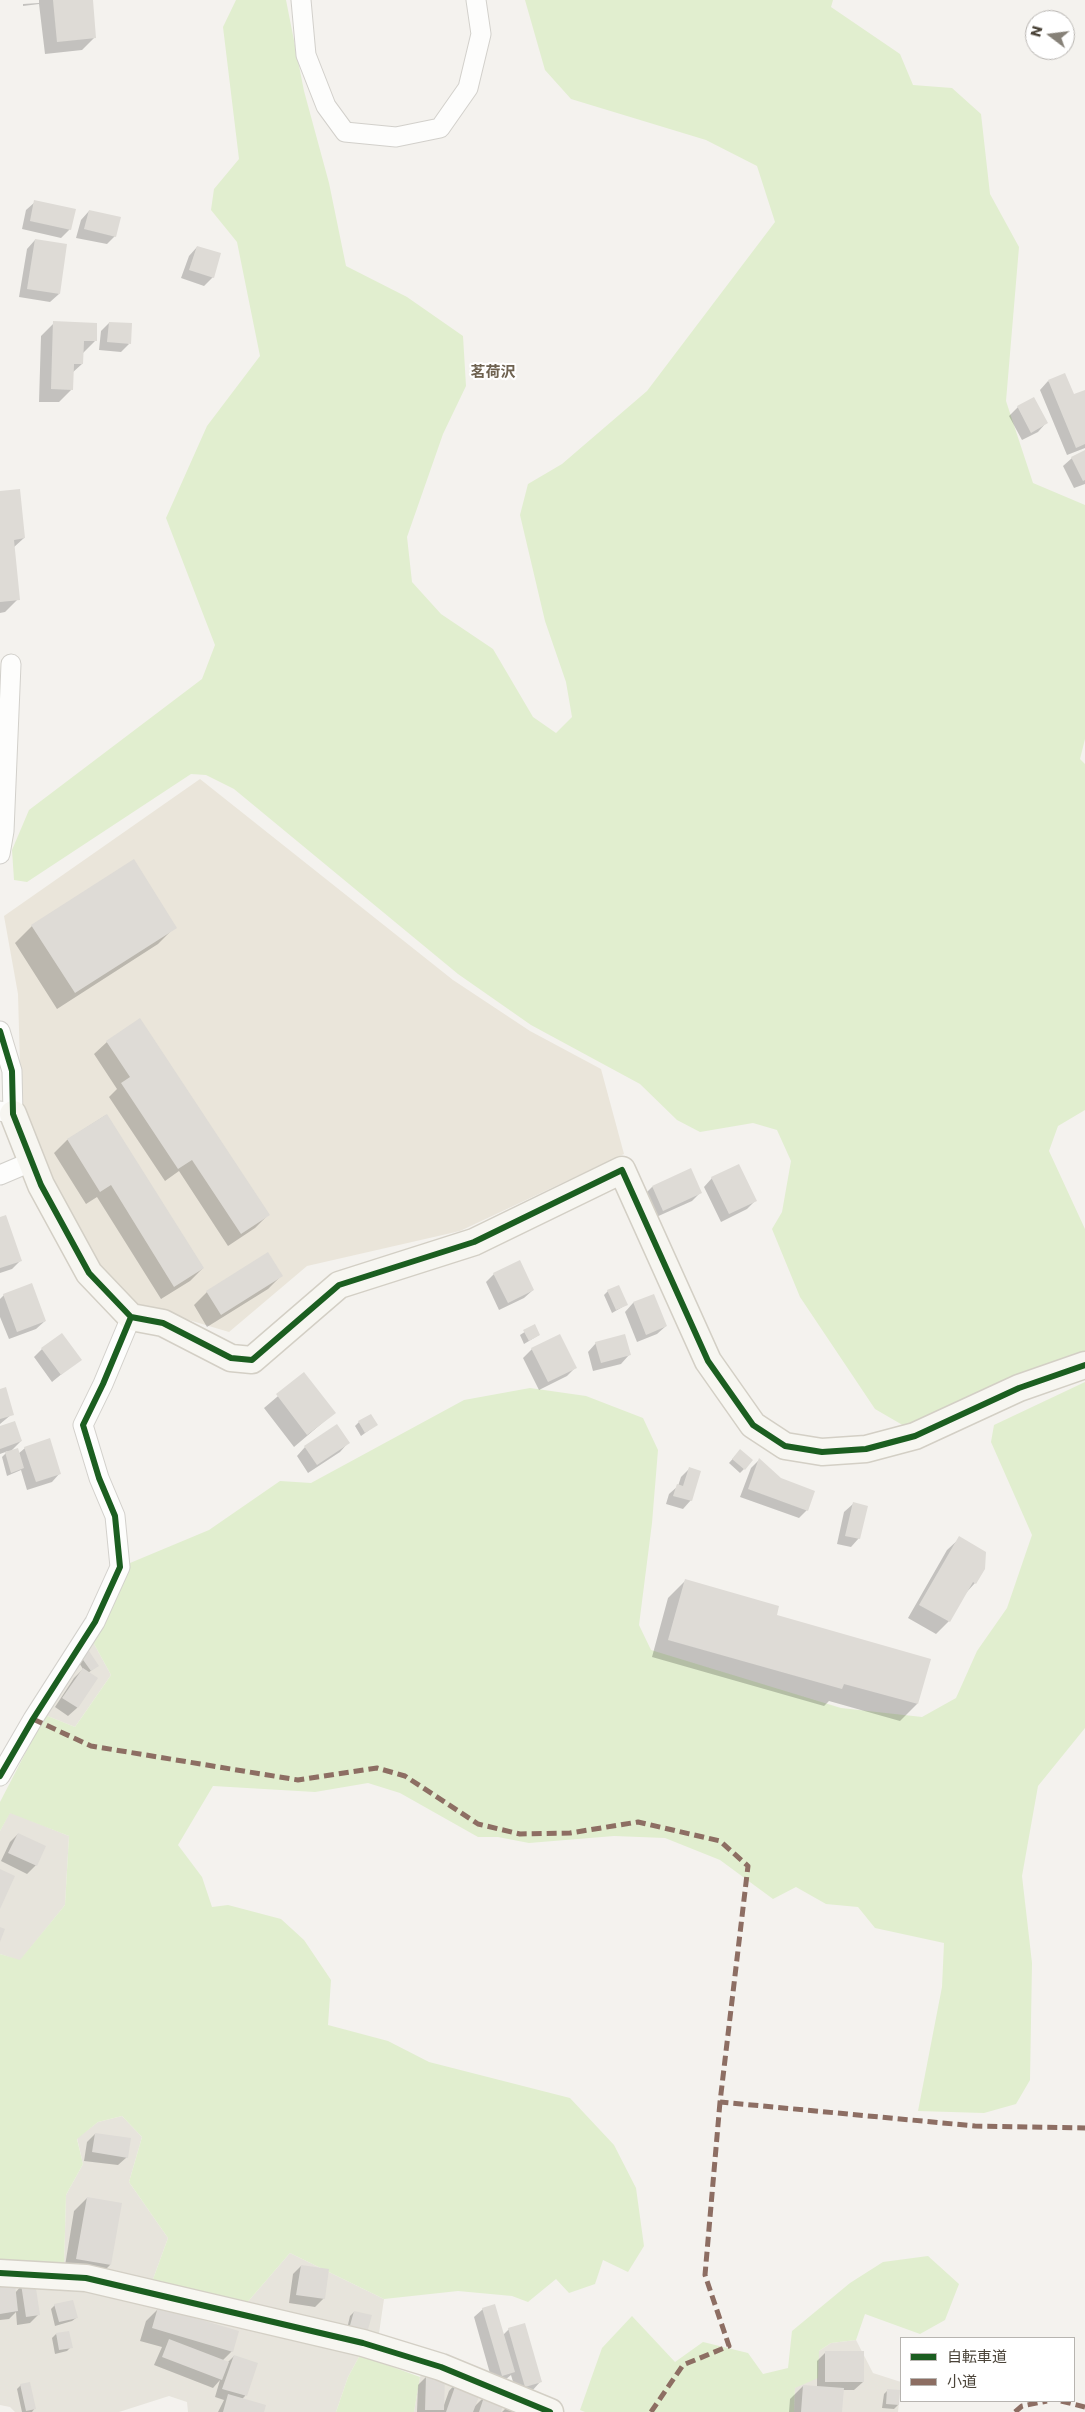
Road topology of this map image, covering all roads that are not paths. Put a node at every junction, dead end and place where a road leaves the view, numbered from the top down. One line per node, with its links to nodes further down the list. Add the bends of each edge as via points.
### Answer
1 (301, 0): 2 (street, via 306,55 326,106 345,132 396,137 440,128 468,88 481,34)
2 (476, 0)
3 (11, 664): 4 (street, via 4,831)
4 (0, 854)
5 (0, 1031): 6 (street, via 12,1071)
6 (7, 1113): 7 (street)
7 (33, 1161): 8 (street); 9 (street, via 41,1185 89,1273)
8 (0, 1175)
9 (131, 1318): 10 (street, via 163,1323 231,1358 252,1360 339,1285 474,1242 622,1170 708,1361 753,1425 784,1446 822,1452 866,1450 915,1436 1019,1388); 11 (street, via 82,1425 115,1516 120,1568 95,1622)
10 (1085, 1365)
11 (0, 1776)
12 (0, 2273): 13 (street, via 86,2278 363,2343 441,2367)
13 (550, 2412)

